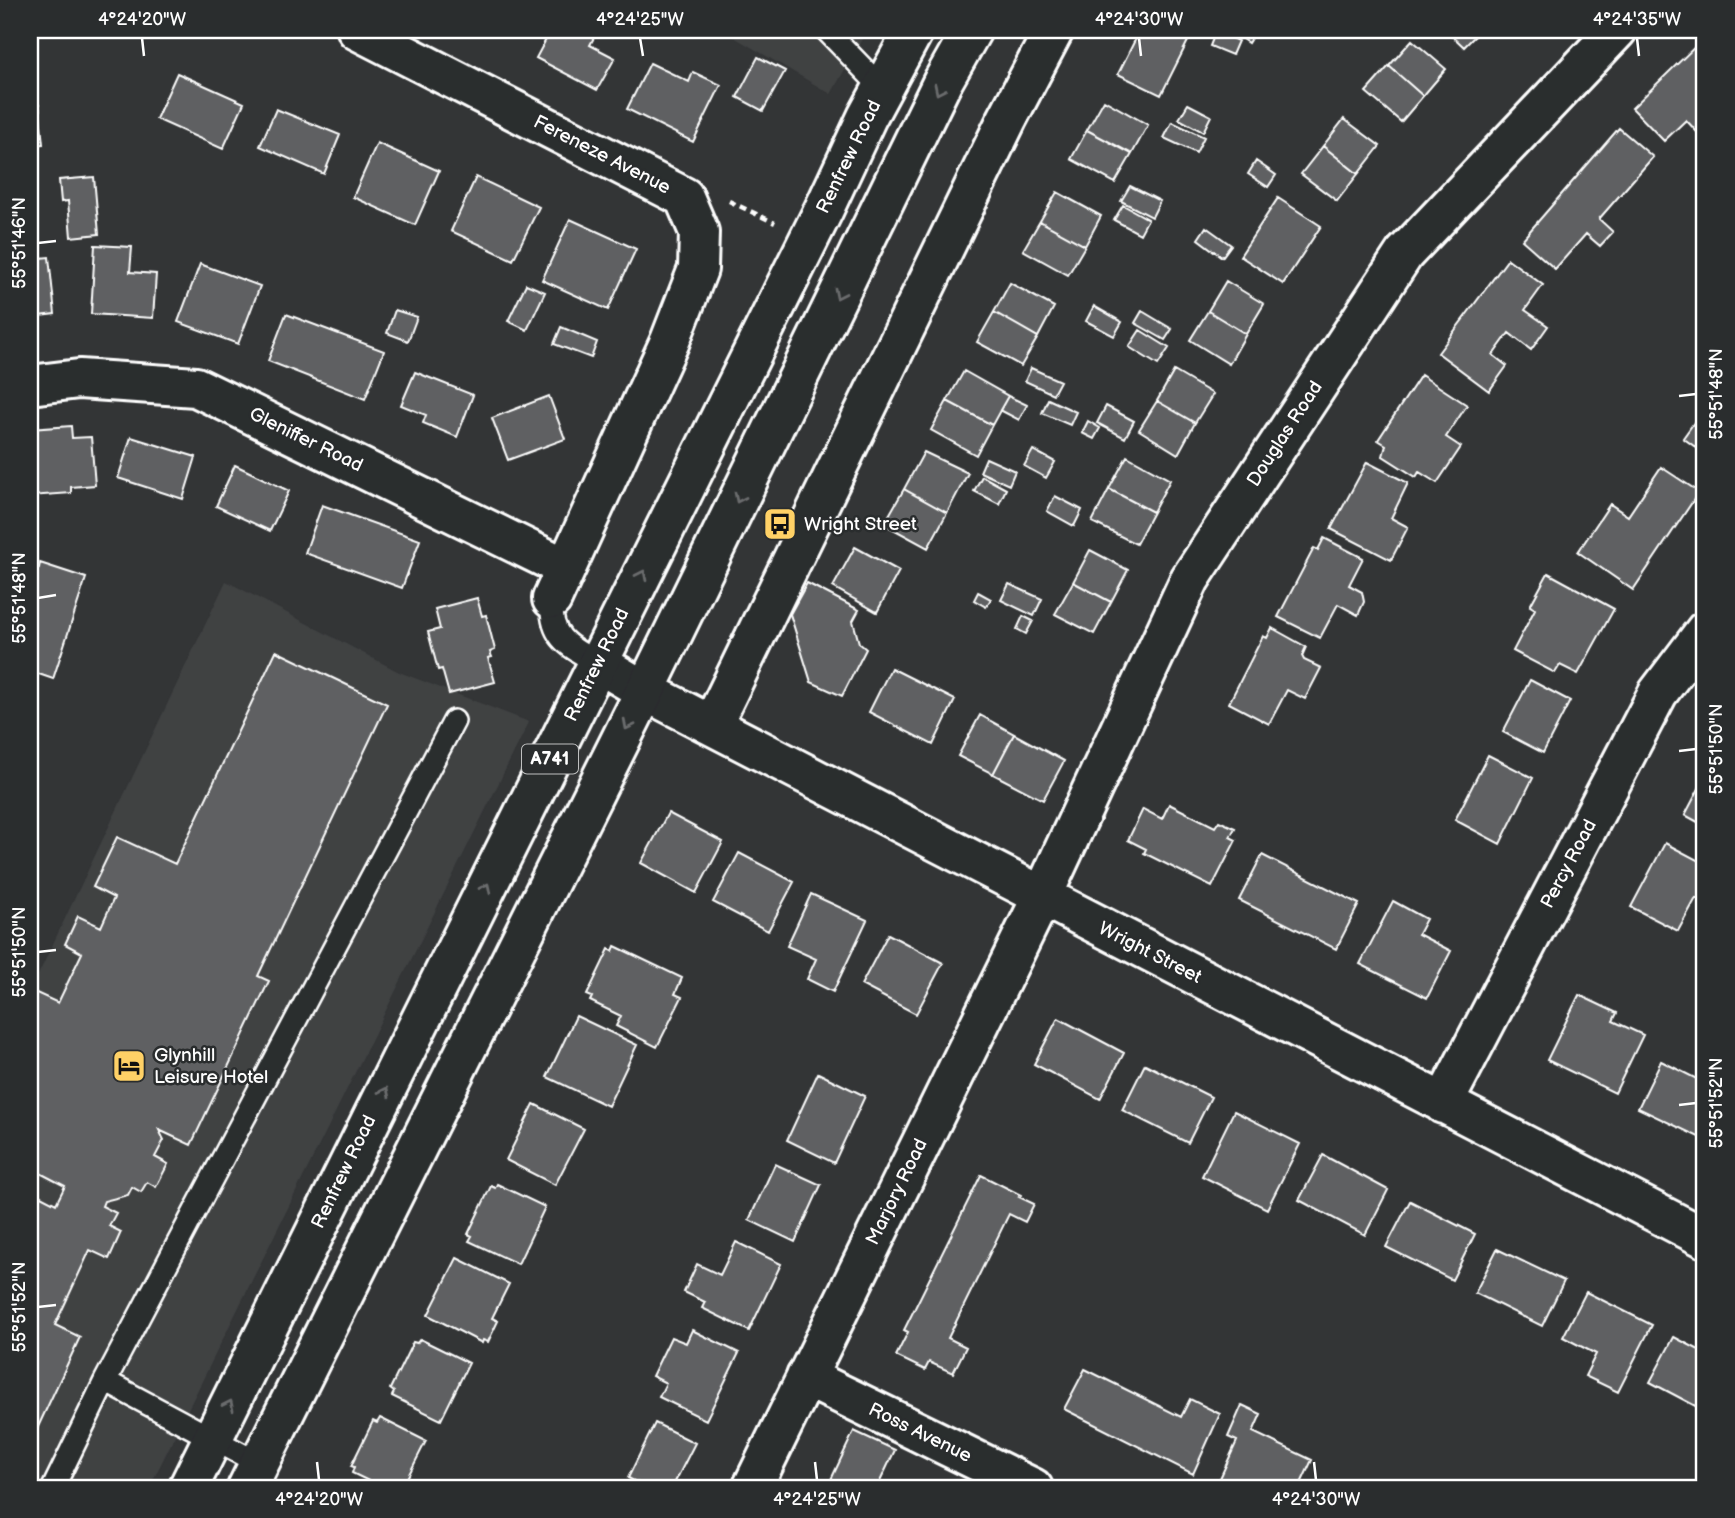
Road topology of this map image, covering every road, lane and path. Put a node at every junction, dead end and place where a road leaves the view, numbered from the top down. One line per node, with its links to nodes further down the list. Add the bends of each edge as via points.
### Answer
1 (357, 30): 8 (street, Fereneze Avenue)
2 (826, 30): 7 (lane)
3 (914, 30): 7 (street, Renfrew Road / A741)
4 (972, 30): 14 (street, A741, one-way to 14)
5 (1054, 30): 16 (street)
6 (1617, 30): 17 (street, Douglas Road, via 1396,265 1190,579)
7 (883, 88): 9 (street, Renfrew Road / A741)
8 (670, 190): 9 (path, via 718,195); 11 (street, Fereneze Avenue, via 684,197 699,232 698,269)
9 (808, 239): 13 (street, Renfrew Road / A741, one-way to 9)
10 (30, 385): 11 (street, Gleniffer Road, via 79,379 196,387)
11 (559, 584): 13 (lane, via 551,615 555,631 569,647)
12 (1705, 631): 18 (street, Percy Road, via 1658,693)
13 (598, 663): 14 (street, Wright Street); 22 (street, Renfrew Road / A741, one-way to 13)
14 (645, 691): 16 (street, Wright Street); 23 (street, A741, one-way to 23)
15 (454, 721): 21 (lane)
16 (712, 725): 17 (street, Wright Street)
17 (1042, 897): 18 (street, Wright Street); 20 (street, Marjory Road)
18 (1443, 1104): 19 (street, Wright Street)
19 (1705, 1238)
20 (806, 1377): 26 (street, Marjory Road); 27 (street, Ross Avenue)
21 (105, 1381): 22 (lane); 24 (lane)
22 (212, 1438): 23 (lane); 25 (street, Renfrew Road / A741)
23 (254, 1476)
24 (53, 1488)
25 (188, 1488)
26 (752, 1488)
27 (1033, 1488)

